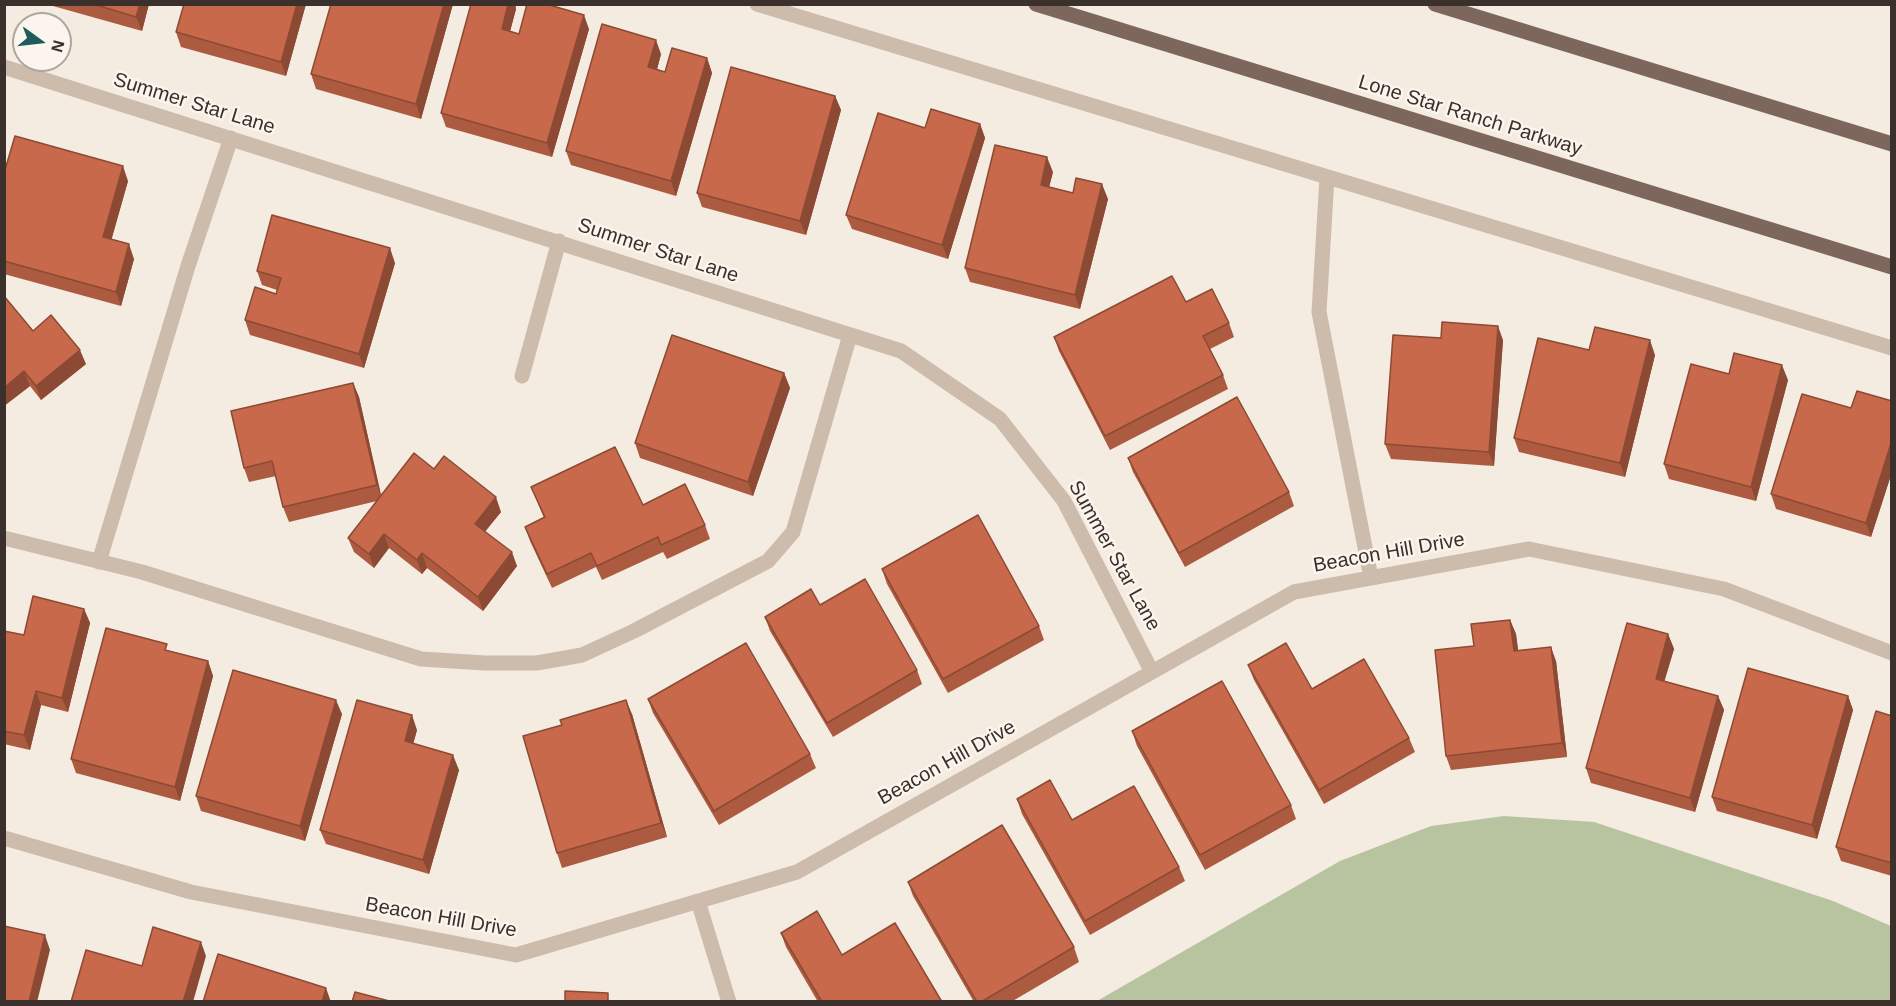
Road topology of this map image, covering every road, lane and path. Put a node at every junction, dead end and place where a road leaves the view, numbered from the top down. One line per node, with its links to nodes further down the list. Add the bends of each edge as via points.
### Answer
1 (757, 4): 7 (street)
2 (1036, 4): 9 (main road, Lone Star Ranch Parkway)
3 (1435, 4): 6 (main road)
4 (4, 67): 5 (street, Summer Star Lane)
5 (231, 138): 8 (street, Summer Star Lane); 14 (street)
6 (1892, 144)
7 (1327, 177): 11 (street); 15 (street, via 1319,312)
8 (559, 240): 10 (street, Summer Star Lane); 12 (street)
9 (1892, 267)
10 (850, 335): 14 (street, via 793,532 768,561 582,655 537,663 421,659); 17 (street, Summer Star Lane, via 901,351 1000,419 1064,501)
11 (1892, 348)
12 (522, 376)
13 (4, 538): 14 (street)
14 (99, 562)
15 (1371, 578): 16 (street, Beacon Hill Drive, via 1529,549 1724,589); 17 (street, Beacon Hill Drive, via 1294,592)
16 (1892, 653)
17 (1152, 672): 19 (street, Beacon Hill Drive, via 796,872)
18 (4, 838): 19 (street, Beacon Hill Drive, via 191,892 516,955)
19 (698, 901): 20 (street)
20 (729, 1002)

